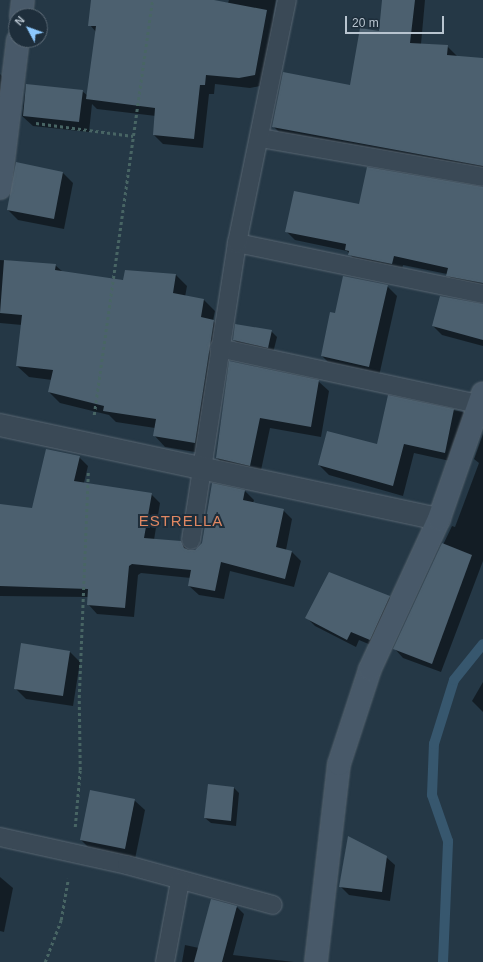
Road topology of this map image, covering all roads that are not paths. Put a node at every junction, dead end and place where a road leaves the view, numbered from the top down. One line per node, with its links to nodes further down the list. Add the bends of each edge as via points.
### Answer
1 (287, 0): 3 (lane)
2 (17, 48): 5 (street)
3 (260, 138): 4 (lane); 6 (lane)
4 (483, 177)
5 (0, 188)
6 (237, 243): 7 (lane); 8 (lane)
7 (483, 294)
8 (219, 348): 9 (lane); 11 (lane)
9 (481, 399): 12 (street)
10 (0, 425): 11 (street)
11 (202, 468): 12 (street); 13 (lane)
12 (439, 519): 18 (street, via 370,669 339,764)
13 (191, 540)
14 (0, 837): 15 (lane)
15 (180, 881): 16 (lane); 17 (lane)
16 (273, 905)
17 (164, 962)
18 (316, 962)

